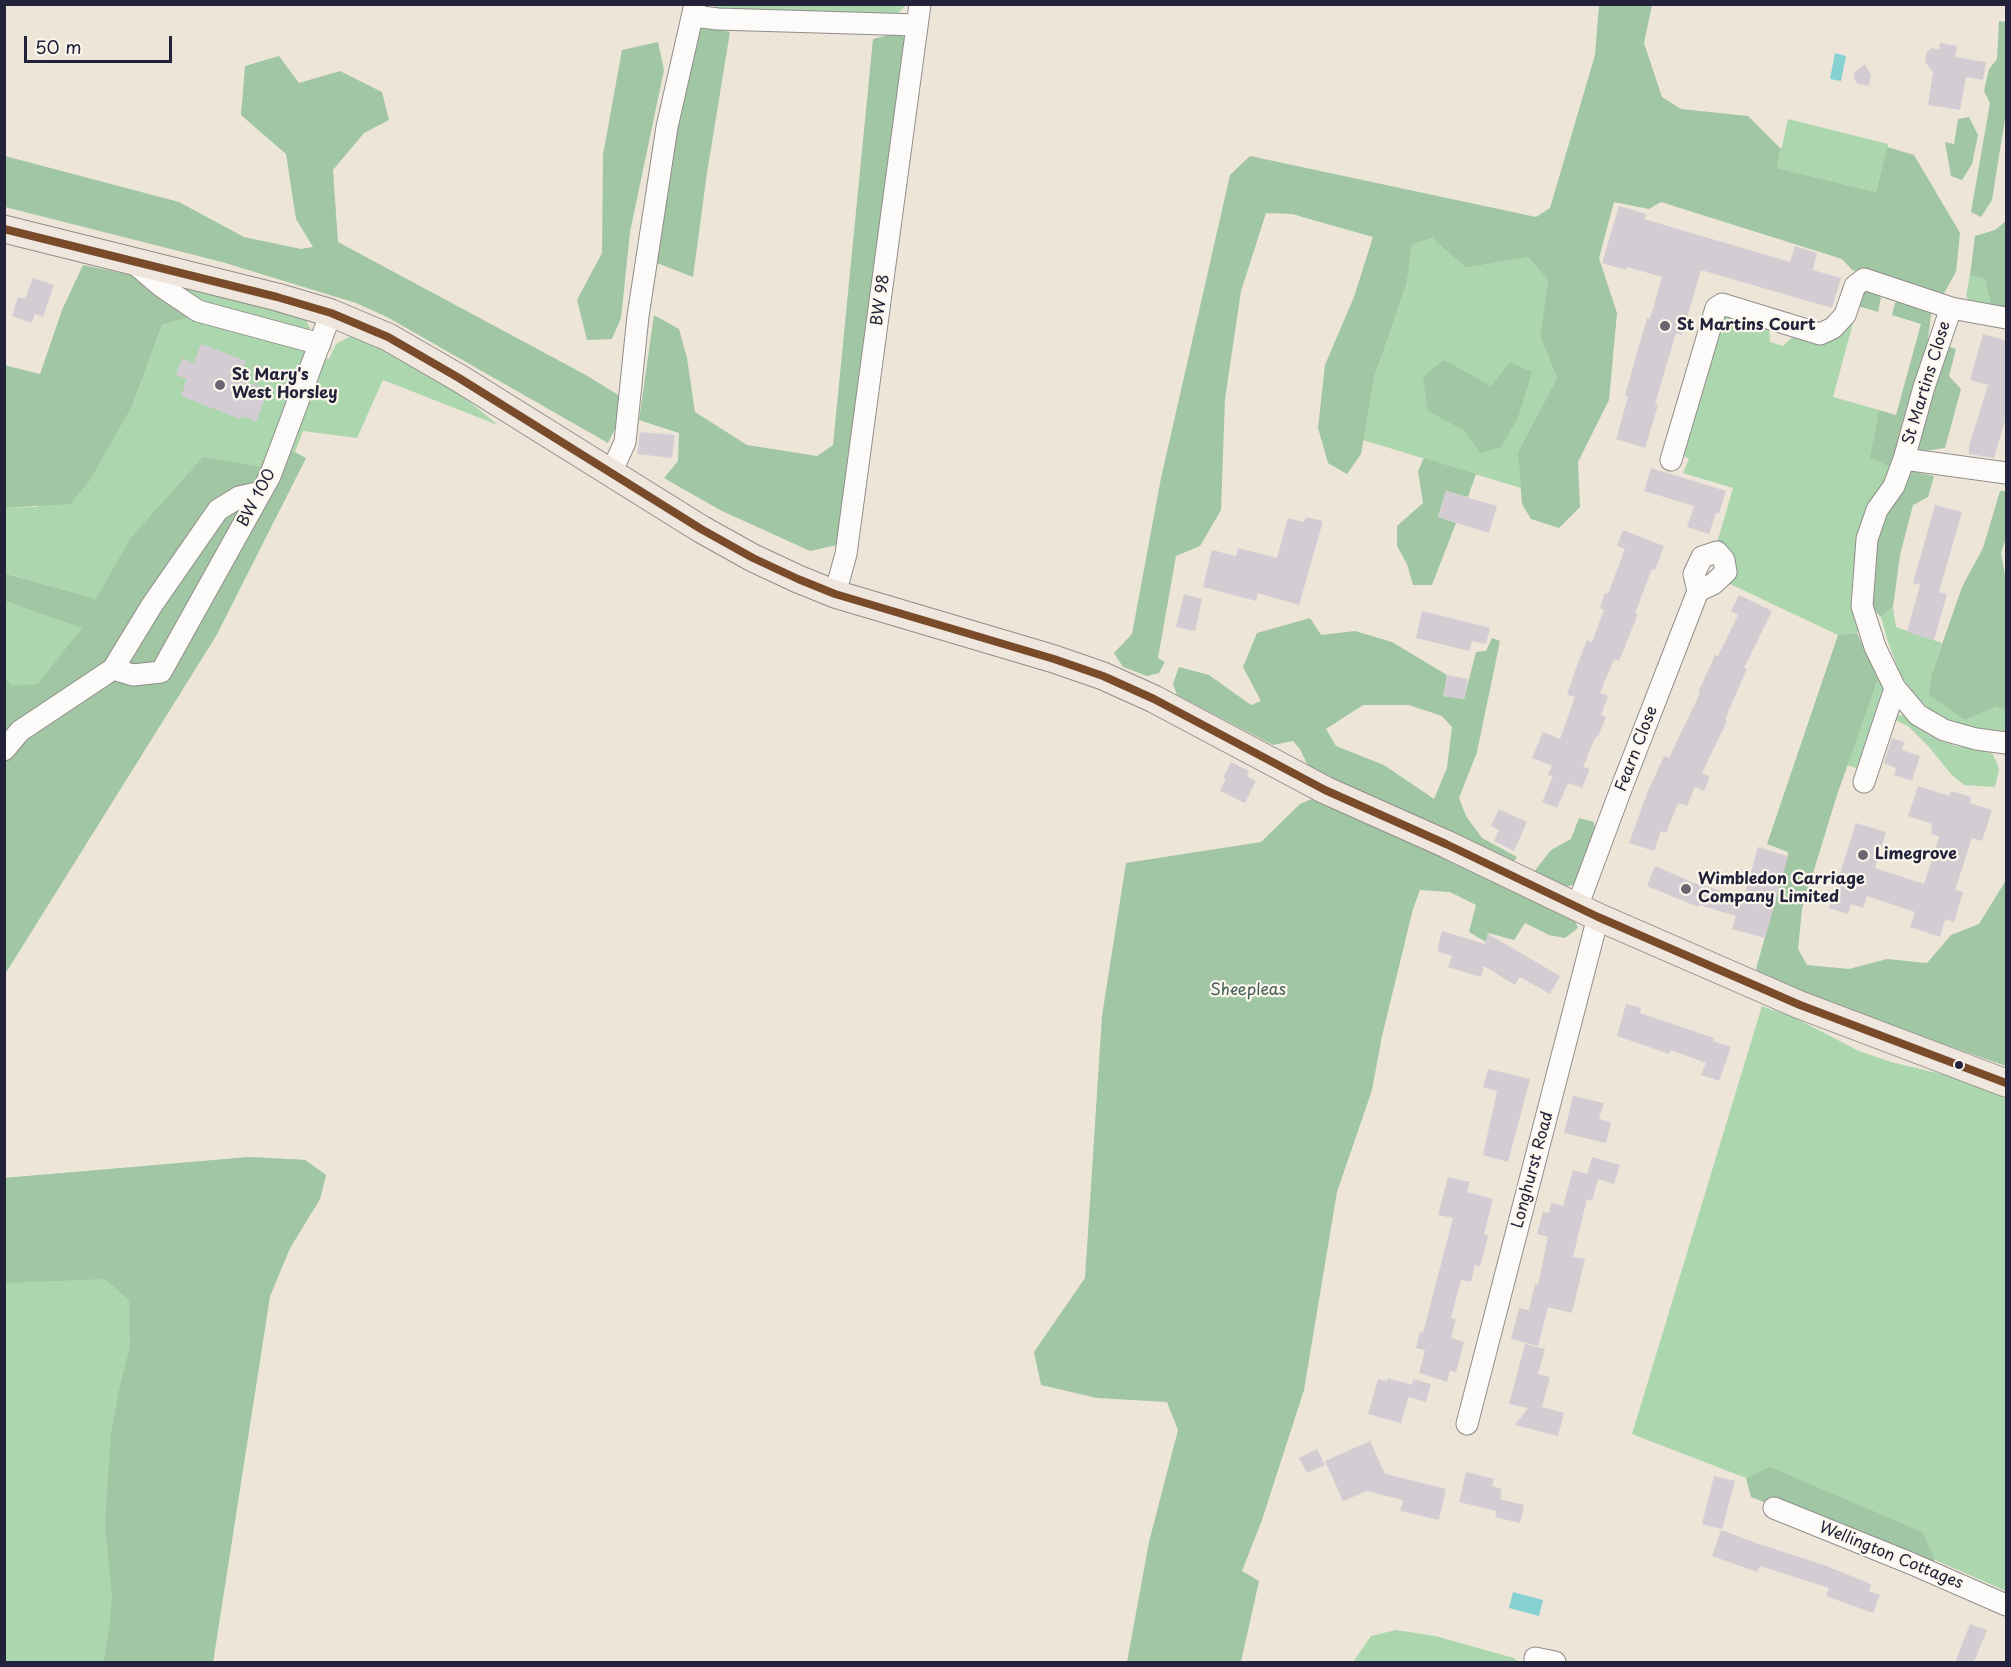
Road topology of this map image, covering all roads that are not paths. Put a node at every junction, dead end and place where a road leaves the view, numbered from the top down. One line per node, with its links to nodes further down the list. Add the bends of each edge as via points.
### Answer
1 (694, 10): 2 (street, via 718,19); 11 (street, via 667,127 638,316 625,442)
2 (919, 15): 15 (street, BW 98, via 846,554)
3 (4, 229): 4 (main road)
4 (131, 261): 6 (main road); 8 (street, via 198,311)
5 (1951, 308): 7 (street); 9 (street, St Martins Close); 10 (street, via 1864,279 1855,286 1845,315 1833,328 1820,334 1722,304 1716,308)
6 (331, 313): 8 (street, BW 100); 11 (main road, via 388,337)
7 (2007, 318)
8 (320, 344): 13 (street, BW 100)
9 (1904, 459): 12 (street, St Martins Close); 17 (street, St Martins Close, via 1894,486 1877,510 1867,539 1862,606 1875,647)
10 (1671, 460)
11 (611, 473): 15 (main road, via 701,530)
12 (2007, 473)
13 (261, 492): 16 (street, via 239,497 218,510); 16 (street, BW 100, via 161,672 133,675)
14 (1698, 591): 21 (street, Fearn Close, via 1621,789)
15 (835, 594): 21 (main road, via 1103,676 1324,790)
16 (113, 669): 19 (street, via 20,731)
17 (1895, 688): 18 (street, St Martins Close, via 1918,715 1944,730); 20 (street)
18 (2007, 743)
19 (4, 750)
20 (1864, 782)
21 (1587, 912): 22 (main road, via 1800,1005); 23 (street, Longhurst Road)
22 (2007, 1083)
23 (1467, 1424)
24 (1774, 1508): 25 (street, Wellington Cottages)
25 (2007, 1605)

